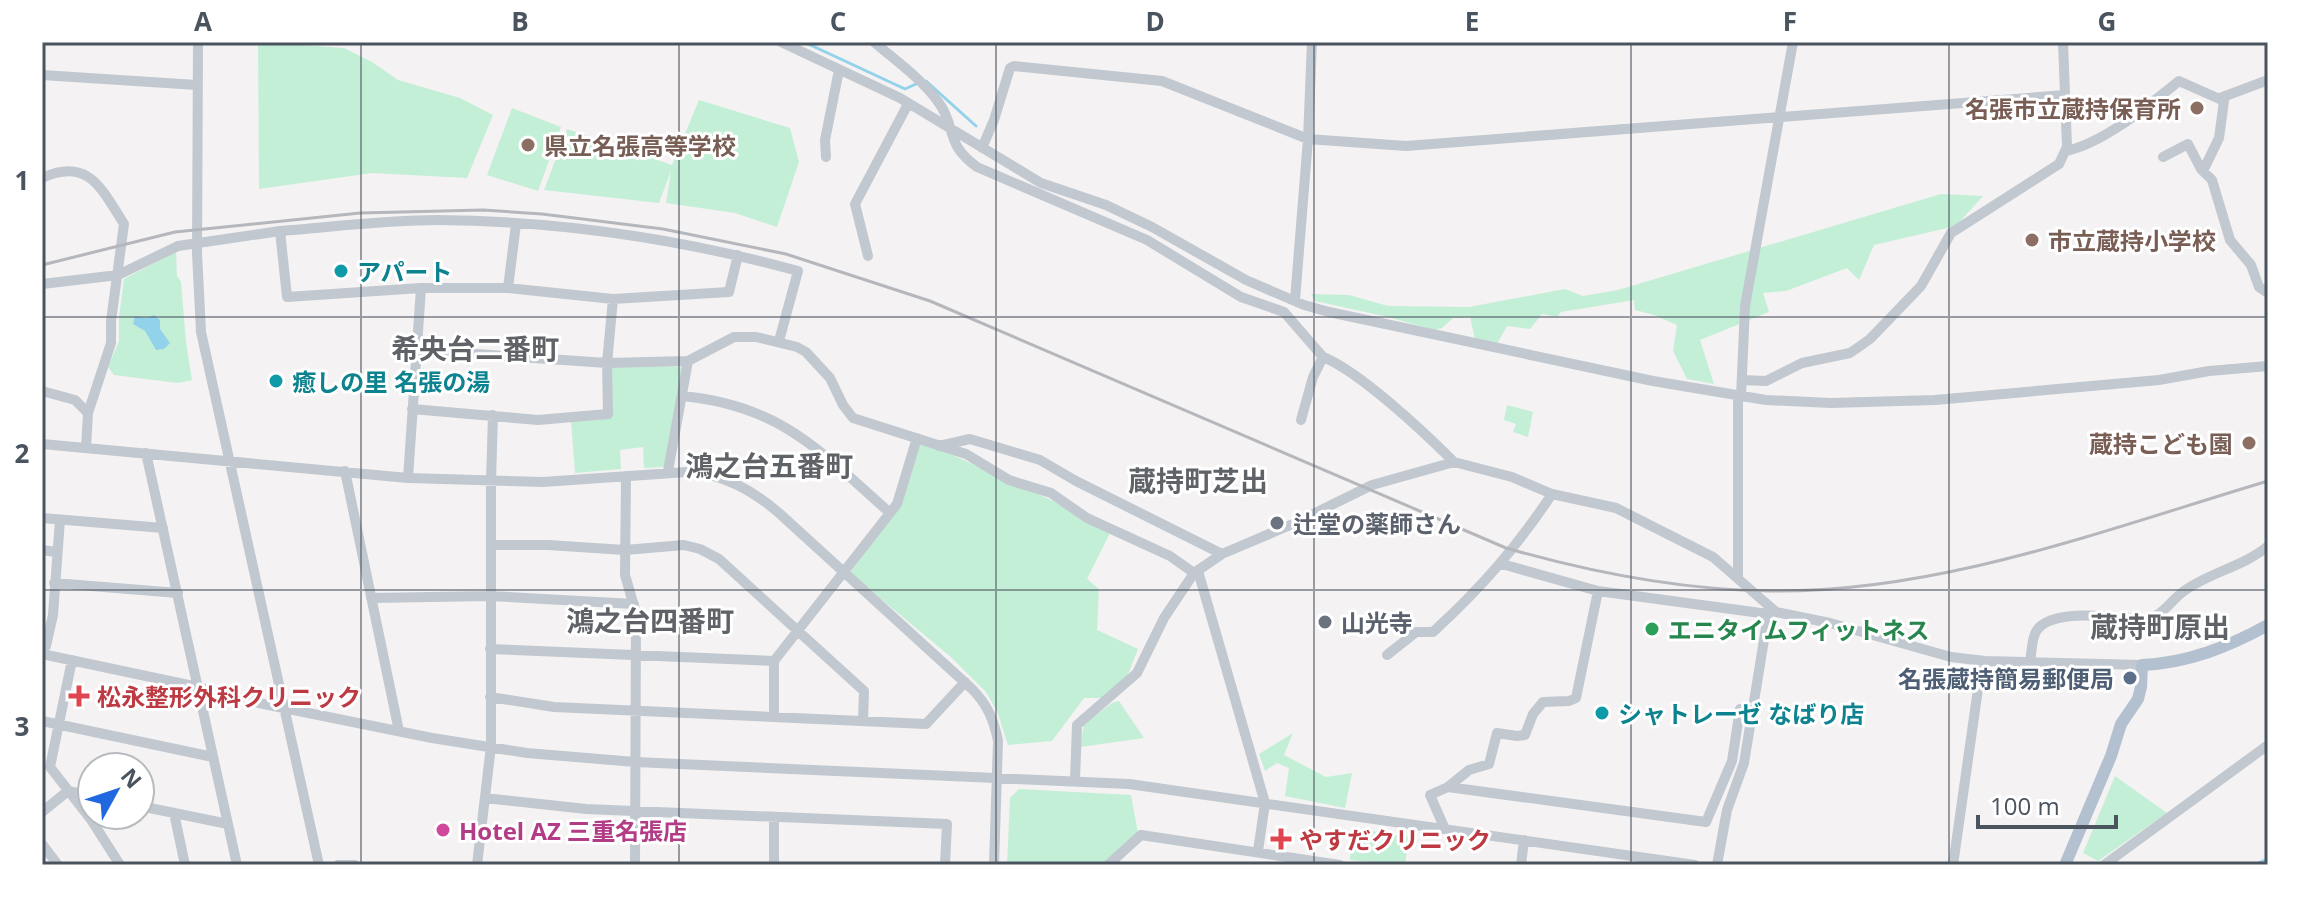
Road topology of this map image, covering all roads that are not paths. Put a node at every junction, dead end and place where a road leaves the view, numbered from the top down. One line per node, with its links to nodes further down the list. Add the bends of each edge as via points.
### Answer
1 (198, 42): 10 (street)
2 (781, 42): 7 (street)
3 (874, 42): 15 (street, via 940,103)
4 (1312, 42): 16 (street)
5 (1793, 42): 14 (street)
6 (2063, 42): 11 (street)
7 (839, 70): 13 (street); 19 (street)
8 (42, 75): 10 (street)
9 (2268, 80): 12 (street)
10 (197, 85): 53 (street, via 201,332)
11 (2065, 95): 14 (street); 18 (street)
12 (2220, 98): 18 (street, via 2179,81 2122,124); 21 (street, via 2224,101 2219,138)
13 (908, 104): 15 (street); 26 (street, via 855,204)
14 (1778, 117): 16 (street, via 1406,146); 40 (street, via 1745,306)
15 (948, 126): 17 (street); 36 (street, via 953,143 977,167 1147,240 1241,297 1284,312)
16 (1308, 139): 17 (street, via 1162,81 1018,65 1010,68); 33 (street)
17 (982, 148): 33 (street, via 1041,183 1106,205 1246,280)
18 (2066, 151): 40 (street, via 2053,170 1951,233 1921,286 1870,339 1850,353 1802,363 1766,381)
19 (826, 157)
20 (2163, 157): 21 (street, via 2188,144)
21 (2203, 171): 31 (street, via 2216,190 2230,240)
22 (42, 178): 27 (street, via 73,171 87,174 99,186 124,224)
23 (516, 224): 24 (street, via 435,220); 25 (street, via 588,230); 30 (street)
24 (280, 231): 27 (street, bridge, via 178,246); 29 (street, via 287,297)
25 (738, 255): 32 (street, via 729,292); 34 (street, via 798,271)
26 (868, 256)
27 (118, 275): 28 (street); 45 (street, via 111,343)
28 (42, 284)
29 (421, 288): 30 (street); 35 (street)
30 (508, 288): 32 (street)
31 (2268, 293)
32 (613, 299): 38 (street)
33 (1295, 300): 43 (street, via 1329,312)
34 (779, 341): 37 (street, via 734,337); 48 (street, via 806,352 853,418)
35 (418, 350): 38 (street); 44 (street)
36 (1323, 357): 47 (street); 54 (street, via 1366,385)
37 (688, 361): 38 (street); 42 (street)
38 (607, 363): 46 (street, via 608,414 538,420)
39 (2268, 366): 43 (street, via 1935,400 1831,403)
40 (1742, 380): 43 (street)
41 (42, 391): 45 (street, via 75,400)
42 (682, 396): 56 (street); 61 (street, via 739,405 783,424)
43 (1739, 396): 74 (street)
44 (412, 409): 46 (street); 58 (street)
45 (88, 413): 51 (street)
46 (493, 415): 59 (street)
47 (1301, 420)
48 (917, 438): 50 (street); 61 (street)
49 (42, 444): 51 (street)
50 (939, 446): 70 (street, via 970,439 1040,460); 72 (street, via 966,454 1009,480 1051,493 1087,518)
51 (86, 448): 52 (street)
52 (146, 453): 53 (street); 64 (street)
53 (229, 461): 55 (street); 97 (street)
54 (1454, 462): 60 (street); 70 (street, via 1372,485)
55 (345, 471): 58 (street); 79 (street)
56 (668, 471): 57 (street); 73 (street, via 710,474 742,486)
57 (626, 476): 59 (street); 68 (street)
58 (408, 478): 59 (street)
59 (491, 481): 65 (street)
60 (1552, 494): 71 (street); 74 (street, via 1616,508 1713,557)
61 (890, 513): 73 (street)
62 (42, 518): 63 (street)
63 (60, 520): 64 (street); 69 (street)
64 (163, 528): 77 (street)
65 (491, 545): 68 (street); 78 (street)
66 (2268, 546): 92 (street, via 2187,589 2155,617 2069,616 2047,624 2036,631)
67 (42, 550): 69 (street)
68 (625, 550): 80 (street, via 625,575); 84 (street, via 676,545 707,551)
69 (56, 552): 75 (street)
70 (1222, 554): 72 (street)
71 (1502, 564): 76 (street); 88 (street, via 1433,632 1416,632)
72 (1196, 572): 110 (street, via 1164,618 1137,673 1077,725); 115 (street)
73 (844, 574): 84 (street); 94 (street)
74 (1738, 578): 82 (street)
75 (54, 583): 77 (street); 81 (street)
76 (1598, 591): 82 (street); 111 (street, via 1576,698 1543,702 1525,735 1497,733 1489,764 1469,770)
77 (178, 593): 95 (street)
78 (490, 596): 79 (street); 80 (street); 85 (street)
79 (371, 598): 104 (street)
80 (634, 604): 87 (street)
81 (47, 609): 86 (street, via 53,615)
82 (1768, 611): 91 (street); 142 (street, via 1744,763 1725,819)
83 (2268, 625): 93 (main road, via 2220,649 2172,663)
84 (798, 631): 90 (street); 102 (street, via 864,691)
85 (490, 649): 87 (street); 96 (street)
86 (44, 650): 89 (street)
87 (635, 655): 90 (street); 99 (street)
88 (1387, 655)
89 (72, 660): 95 (street); 103 (street)
90 (774, 661): 100 (street)
91 (1985, 661): 92 (street); 143 (street)
92 (2030, 662): 93 (street)
93 (2142, 665): 144 (main road, via 2138,699 2121,724)
94 (965, 682): 102 (street, via 926,724); 109 (street, via 994,722)
95 (198, 687): 97 (street); 107 (street)
96 (490, 697): 99 (street); 106 (street)
97 (286, 708): 104 (street); 130 (street)
98 (1740, 709): 111 (street, via 1732,761 1706,822)
99 (635, 712): 100 (street); 108 (street)
100 (774, 717): 102 (street)
101 (42, 721): 103 (street)
102 (863, 721)
103 (58, 725): 107 (street); 112 (street, via 50,767)
104 (399, 731): 106 (street)
105 (2268, 745): 145 (street)
106 (491, 746): 108 (street); 114 (street)
107 (213, 757): 121 (street)
108 (635, 762): 109 (street); 117 (street)
109 (998, 777): 110 (street); 137 (street)
110 (1075, 780): 115 (street)
111 (1448, 787): 122 (street, via 1430,795)
112 (68, 791): 113 (street); 118 (street); 127 (street)
113 (76, 793)
114 (485, 798): 117 (street); 133 (street)
115 (1265, 803): 122 (street); 125 (street)
116 (156, 809): 119 (street)
117 (635, 810): 120 (street); 134 (street)
118 (42, 812)
119 (174, 813): 121 (street); 128 (street)
120 (774, 817): 135 (street); 136 (street, via 947,824)
121 (228, 824): 129 (street)
122 (1444, 827): 123 (street)
123 (1524, 840): 140 (street); 141 (street)
124 (42, 844): 126 (street)
125 (1258, 851): 138 (street, via 1141,835); 139 (street)
126 (58, 865)
127 (120, 865)
128 (185, 865)
129 (237, 865)
130 (319, 865)
131 (338, 865): 132 (street)
132 (355, 865)
133 (477, 865)
134 (635, 865)
135 (774, 865)
136 (945, 865)
137 (994, 865)
138 (1108, 865)
139 (1340, 865)
140 (1521, 865)
141 (1695, 865)
142 (1717, 865)
143 (1953, 865)
144 (2065, 865)
145 (2104, 865)

